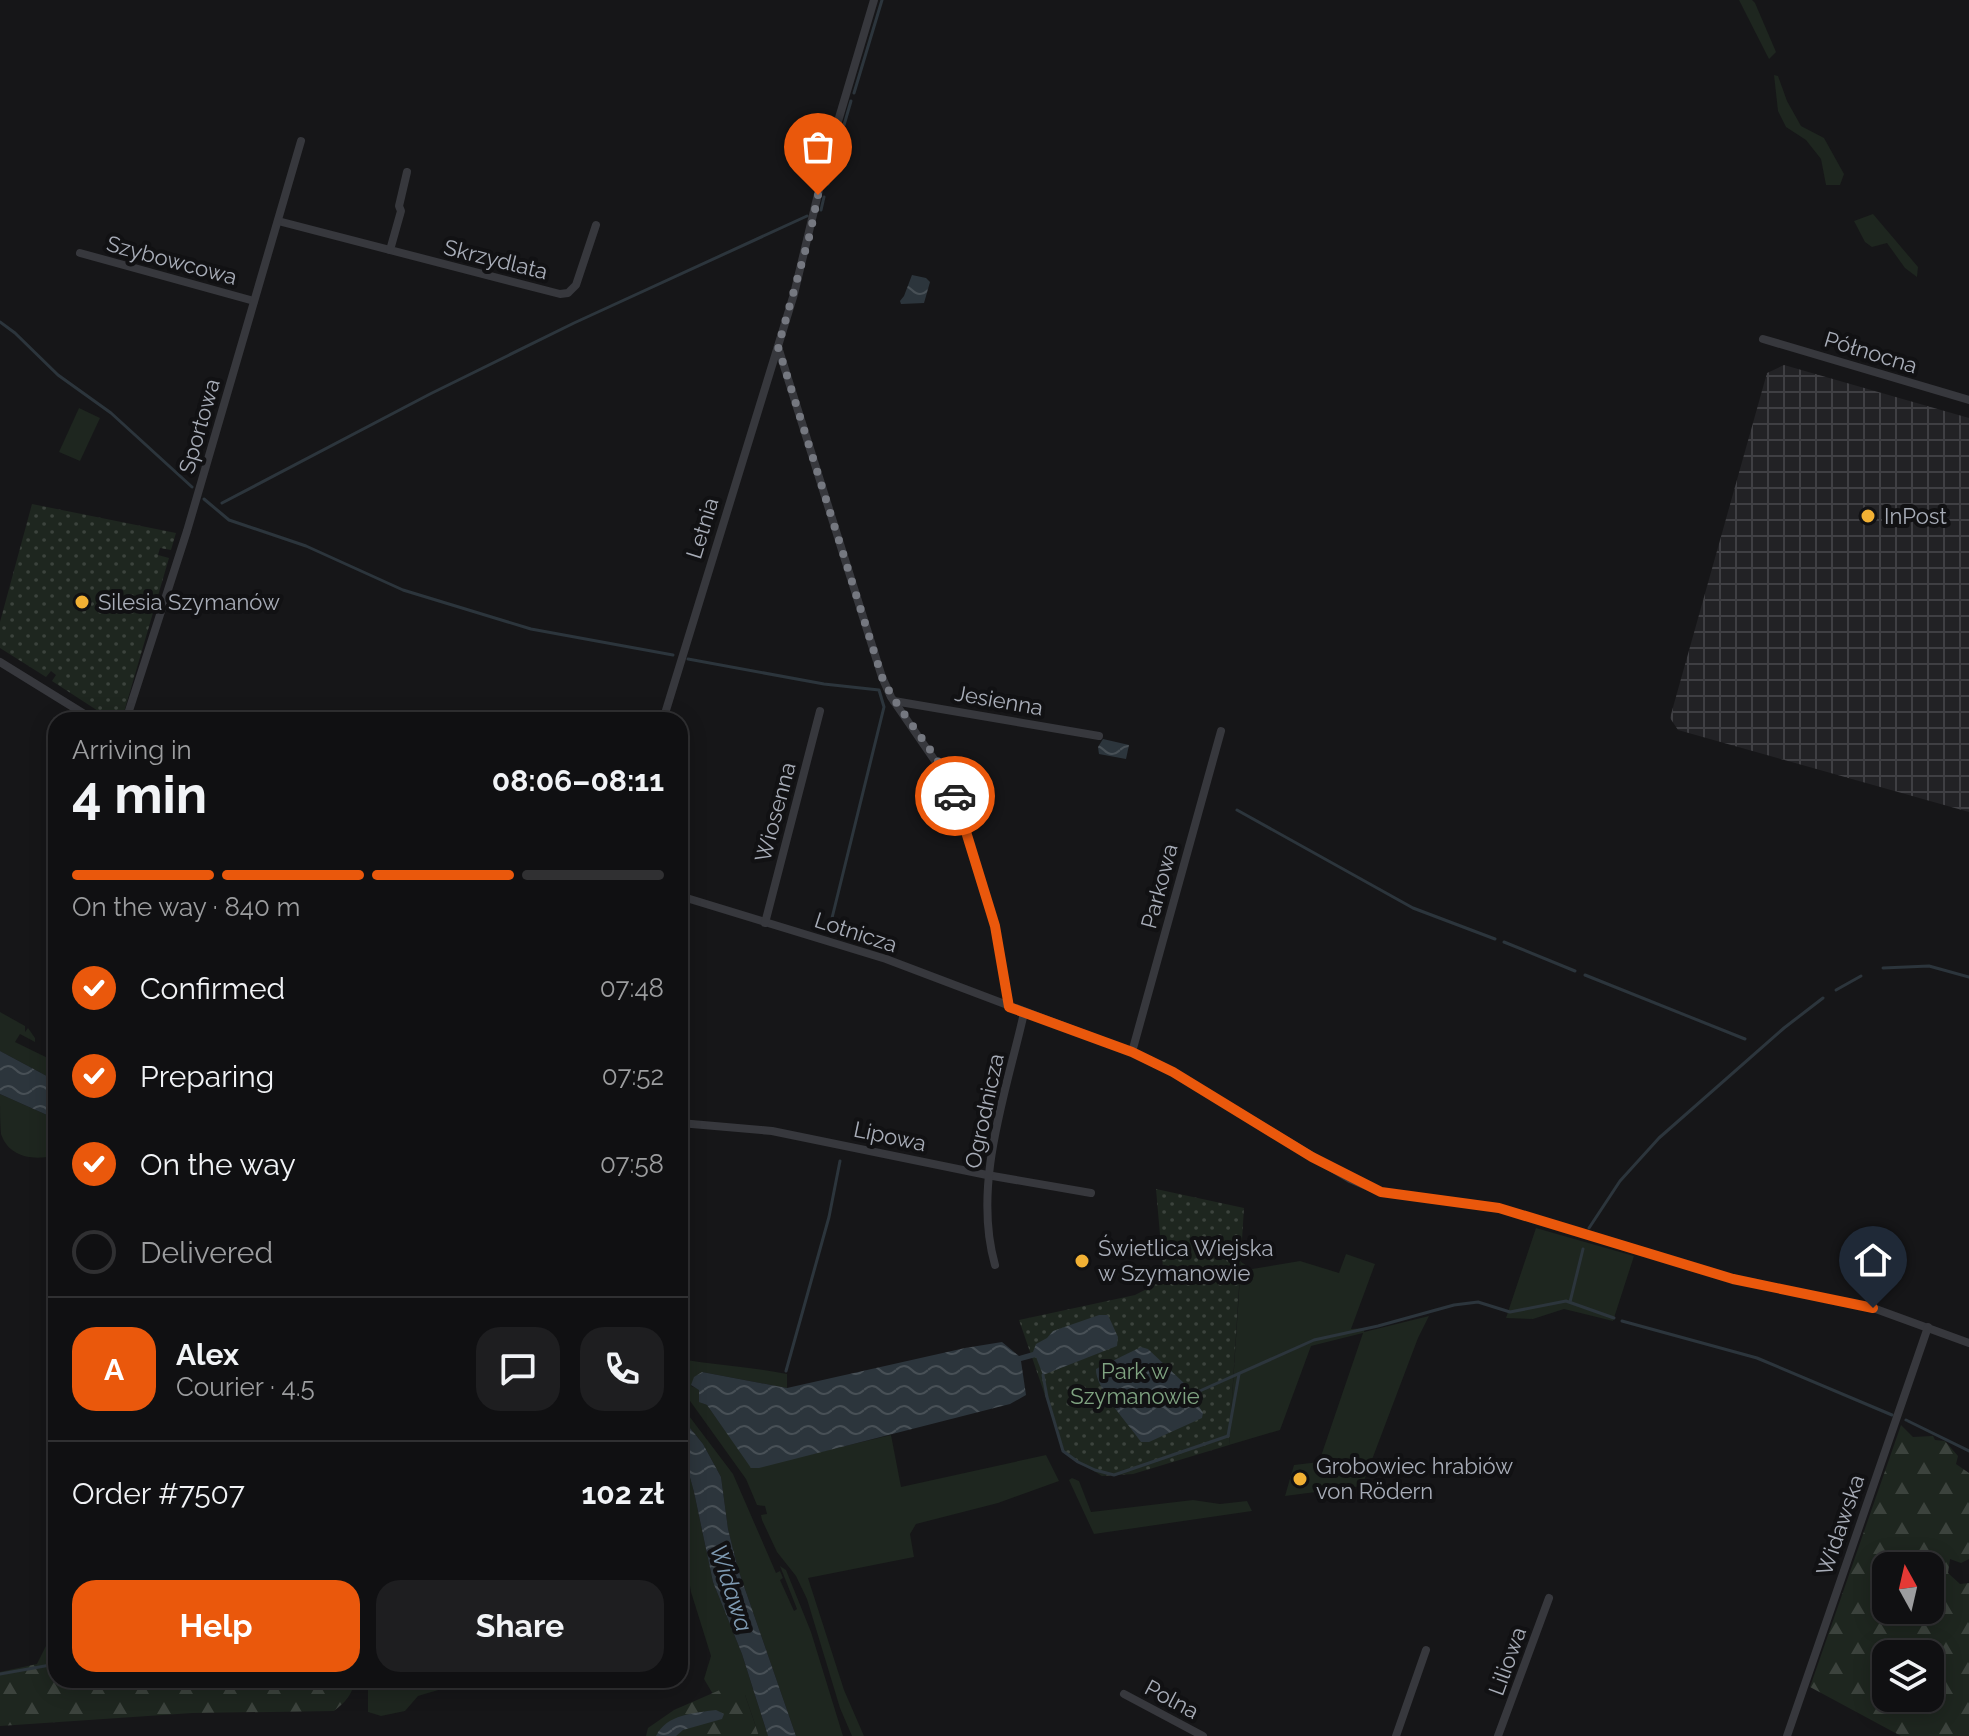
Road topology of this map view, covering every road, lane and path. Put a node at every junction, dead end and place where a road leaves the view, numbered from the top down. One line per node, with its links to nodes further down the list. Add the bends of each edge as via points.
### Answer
1 (874, 0): 10 (street)
2 (301, 141): 4 (street, Sportowa)
3 (407, 172): 6 (street)
4 (278, 221): 6 (street, Skrzydlata); 8 (street, Sportowa)
5 (596, 225): 6 (street, Skrzydlata, via 576,285 568,293)
6 (390, 250)
7 (80, 253): 8 (street, Szybowcowa)
8 (254, 301): 16 (street, Sportowa)
9 (1763, 339): 11 (street, Północna)
10 (778, 347): 13 (street, Ogrodnicza, via 873,650); 17 (street, Letnia)
11 (1969, 400)
12 (0, 662): 15 (street)
13 (894, 701): 19 (street, Jesienna); 22 (street, Ogrodnicza, via 951,784)
14 (820, 711): 21 (street, Wiosenna)
15 (81, 712)
16 (129, 712)
17 (665, 712)
18 (1221, 731): 23 (street, Parkowa)
19 (1099, 736)
20 (688, 899): 21 (street, Lotnicza)
21 (765, 923): 22 (street, Lotnicza, via 886,959)
22 (1017, 1010): 23 (street, Lotnicza); 25 (street, Ogrodnicza)
23 (1132, 1052): 28 (street, via 1381,1192 1499,1208 1733,1279 1873,1308)
24 (688, 1124): 25 (street, Lipowa, via 779,1132)
25 (987, 1175): 26 (street, Lipowa); 27 (street, Ogrodnicza, via 987,1232)
26 (1091, 1193)
27 (995, 1265)
28 (1928, 1327): 29 (street); 36 (street, Widawska)
29 (1969, 1343)
30 (1549, 1598): 35 (street, Liliowa)
31 (1426, 1650): 34 (street)
32 (1124, 1694): 33 (street, Polna)
33 (1203, 1736)
34 (1396, 1736)
35 (1498, 1736)
36 (1787, 1736)

